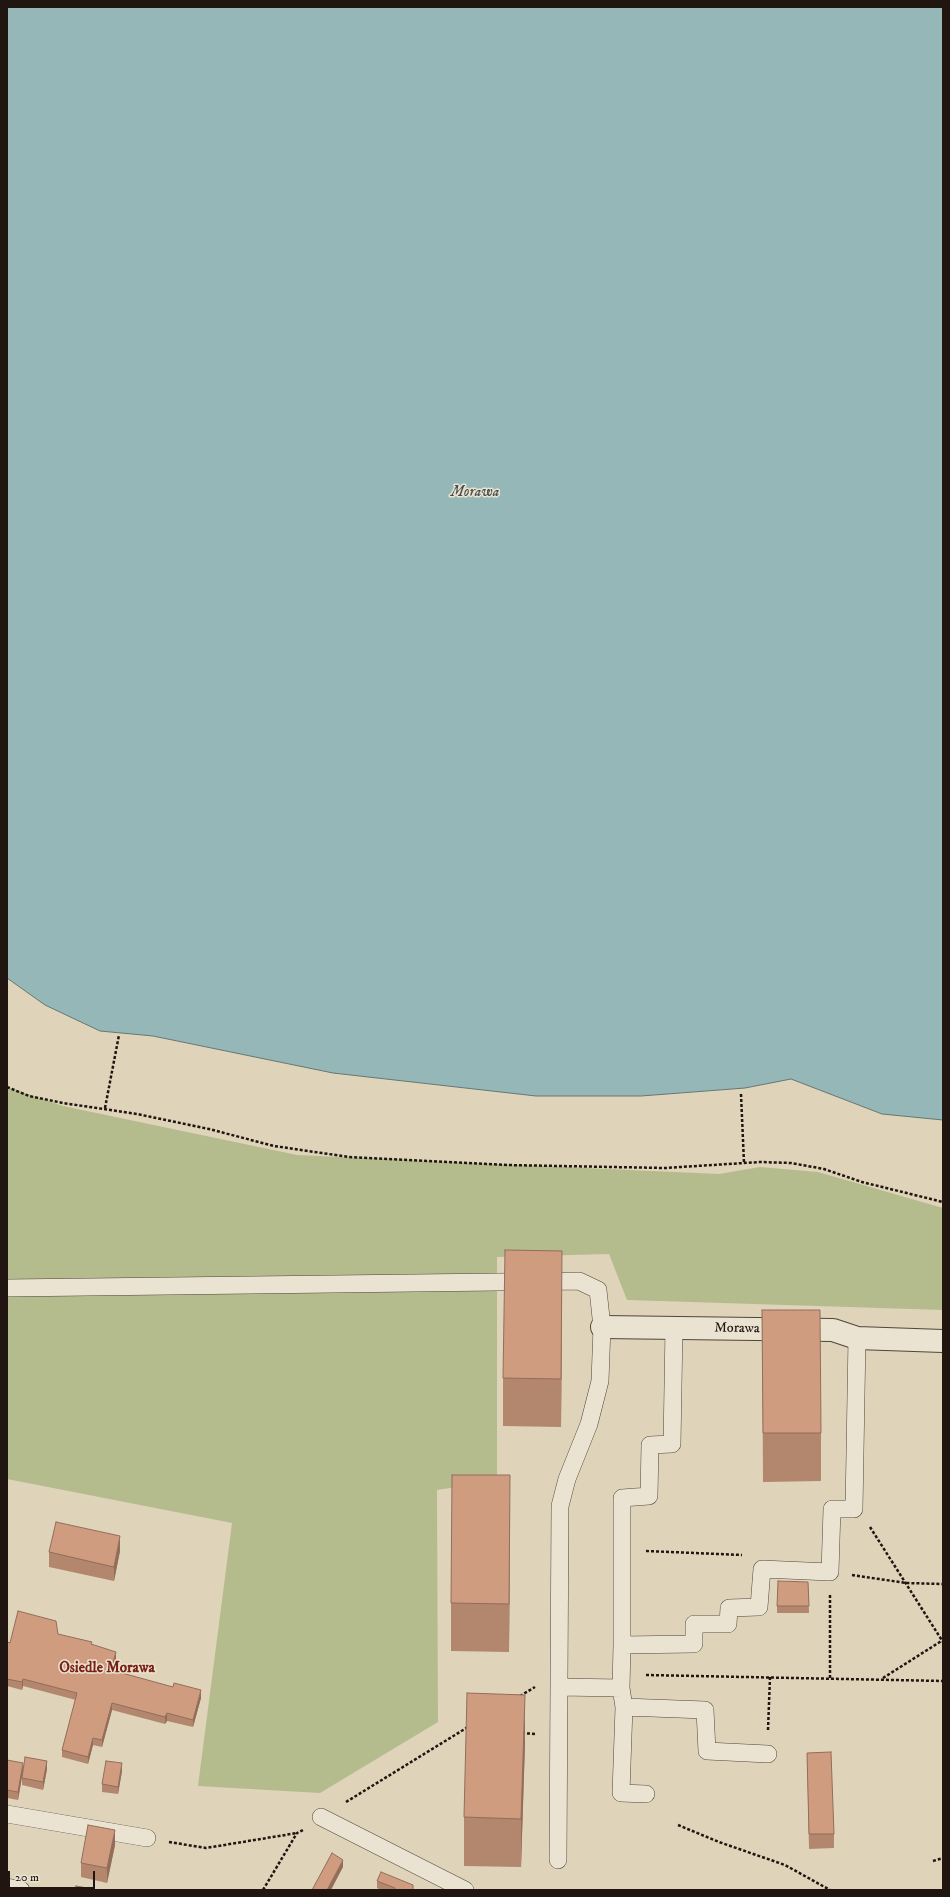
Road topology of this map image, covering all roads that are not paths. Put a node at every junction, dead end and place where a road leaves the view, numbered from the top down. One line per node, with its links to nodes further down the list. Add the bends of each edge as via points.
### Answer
1 (7, 1288): 2 (lane, via 579,1281 598,1290)
2 (602, 1327): 3 (street, Morawa); 7 (lane, via 600,1381 589,1424 567,1479 560,1506)
3 (674, 1328): 4 (street, Morawa, via 834,1330); 6 (lane, via 672,1444 650,1445 648,1496 622,1498)
4 (857, 1338): 5 (street, Morawa); 6 (lane, via 854,1509 832,1509 830,1572 762,1569 759,1607 729,1608 728,1624 694,1624 694,1644)
5 (943, 1341)
6 (622, 1645): 8 (lane)
7 (559, 1687): 8 (lane); 15 (lane)
8 (621, 1688): 9 (lane)
9 (624, 1707): 10 (lane, via 705,1710 707,1751); 11 (lane, via 621,1792)
10 (768, 1754)
11 (646, 1794)
12 (7, 1814): 14 (lane)
13 (321, 1817): 18 (lane)
14 (147, 1838)
15 (558, 1860)
16 (7, 1887): 17 (lane)
17 (22, 1890)
18 (464, 1890)

